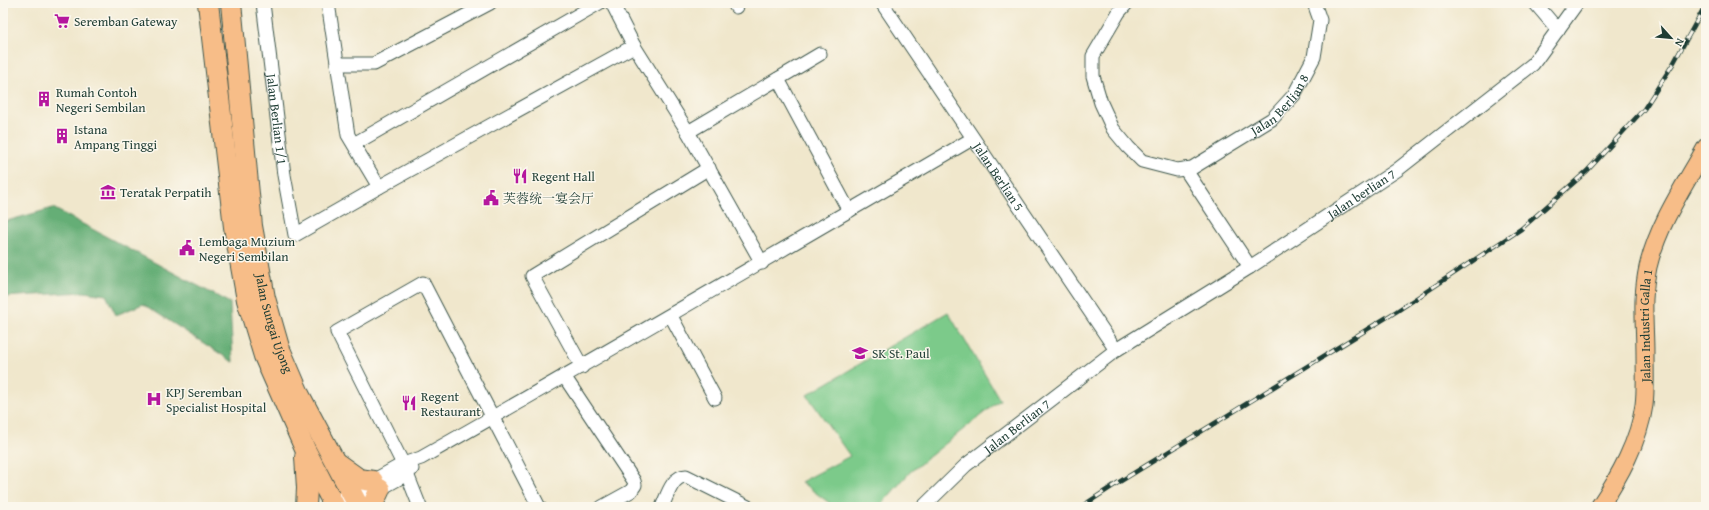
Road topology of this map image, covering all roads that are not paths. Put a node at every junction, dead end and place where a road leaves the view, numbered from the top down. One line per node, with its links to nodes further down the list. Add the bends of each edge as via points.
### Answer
1 (208, 3): 34 (highway, Jalan Sungai Ujong, via 234,227 247,300 264,356)
2 (231, 3): 35 (highway, Jalan Sungai Ujong, via 252,226 265,298 282,354 300,396)
3 (263, 3): 24 (street, Jalan Berlian 1/1, via 284,175 295,236)
4 (328, 3): 16 (street)
5 (490, 3): 16 (street, via 374,64)
6 (599, 3): 20 (street)
7 (612, 3): 14 (street)
8 (882, 3): 19 (street, Jalan Berlian 5)
9 (1128, 3): 23 (street, Jalan Berlian 8, via 1119,12 1093,56 1093,76 1101,103 1113,129 1142,161 1178,170)
10 (1314, 3): 23 (street, Jalan Berlian 8, via 1320,20 1314,58 1294,95 1272,119 1192,168)
11 (1535, 3): 13 (street)
12 (1577, 3): 13 (street, Jalan berlian 7)
13 (1558, 30): 27 (street, Jalan berlian 7, via 1533,64 1397,170)
14 (634, 46): 18 (street); 24 (street)
15 (820, 54): 17 (street)
16 (337, 64): 20 (street, via 348,135)
17 (778, 79): 18 (street); 25 (street)
18 (688, 132): 22 (street)
19 (972, 139): 25 (street); 29 (street, Jalan Berlian 5)
20 (354, 144): 24 (street)
21 (1706, 147): 46 (main road, Jalan Industri Galla 1, via 1658,237 1648,266 1643,297 1644,406 1627,458)
22 (709, 168): 26 (street); 30 (street, via 532,276)
23 (1185, 169): 27 (street)
24 (379, 187)
25 (849, 211): 26 (street)
26 (762, 263): 28 (street)
27 (1250, 267): 29 (street, Jalan berlian 7)
28 (671, 316): 30 (street); 32 (street)
29 (1116, 350): 45 (street, Jalan Berlian 7, via 966,465)
30 (582, 367): 31 (street)
31 (564, 376): 33 (street); 42 (street, via 634,481 635,485 630,491)
32 (716, 398)
33 (493, 417): 36 (street); 36 (street, via 423,284 338,332); 41 (street)
34 (305, 449): 38 (highway, Jalan Sungai Ujong); 39 (highway)
35 (336, 463): 37 (highway, via 353,476); 38 (highway, Jalan Sungai Ujong)
36 (405, 469): 37 (street); 40 (street)
37 (377, 485): 38 (highway, via 374,502)
38 (347, 504)
39 (306, 507)
40 (420, 507)
41 (539, 507)
42 (602, 507)
43 (662, 507): 44 (street, via 675,480 680,476 686,476)
44 (748, 507)
45 (923, 507)
46 (1599, 507)

